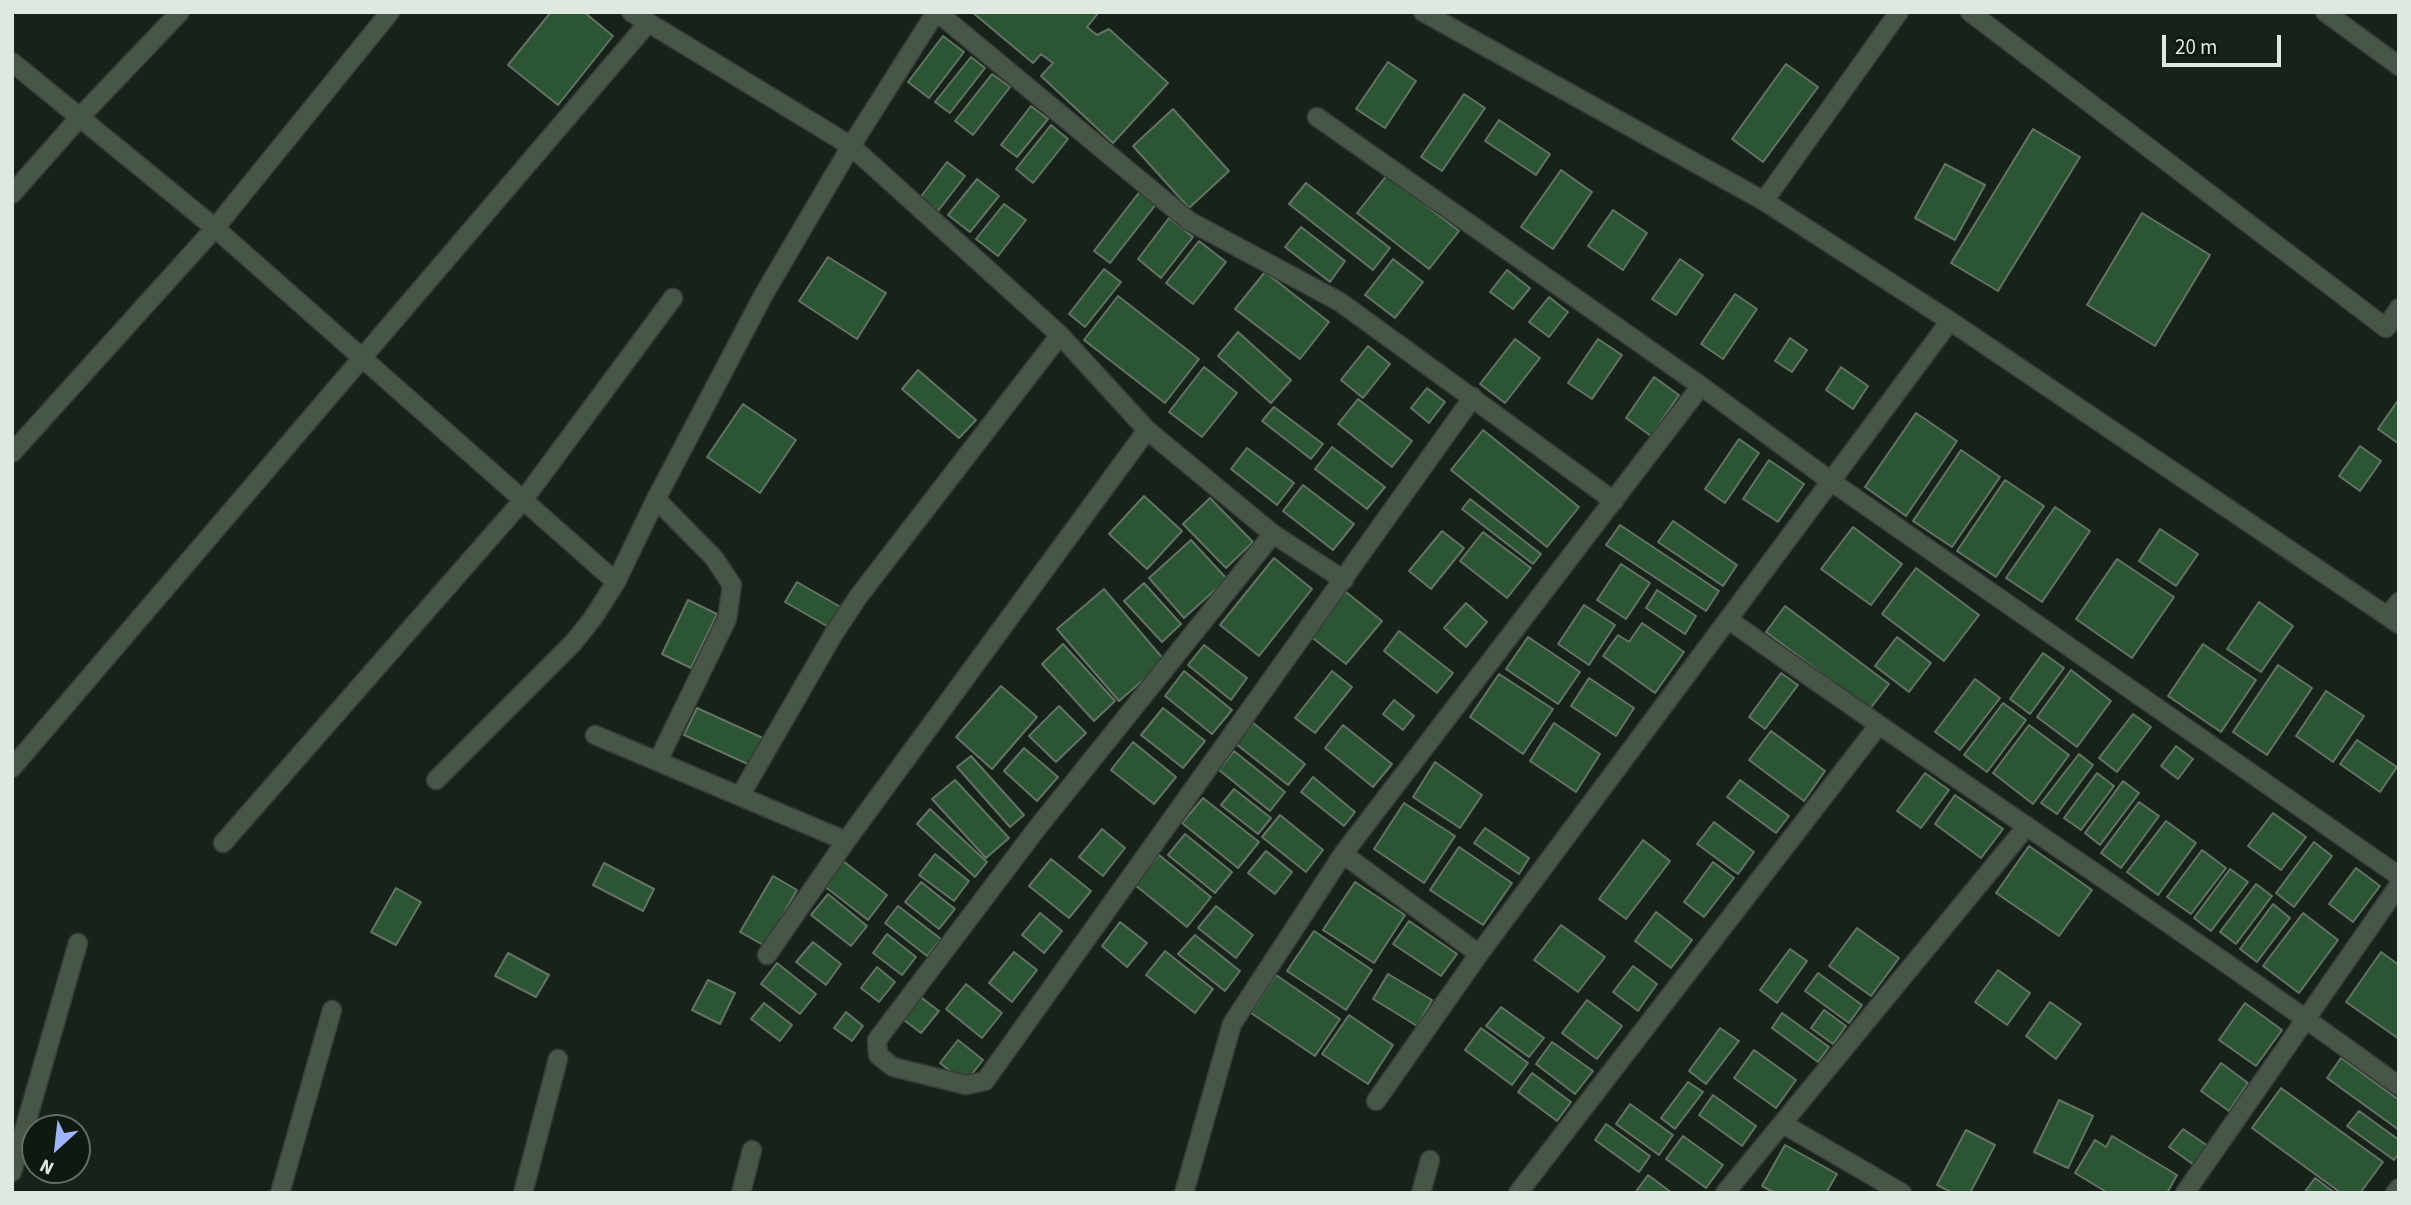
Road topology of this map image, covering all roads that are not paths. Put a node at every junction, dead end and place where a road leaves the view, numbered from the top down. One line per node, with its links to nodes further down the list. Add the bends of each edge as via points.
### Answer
1 (180, 12): 12 (street)
2 (390, 12): 17 (street)
3 (631, 12): 9 (street)
4 (936, 12): 14 (street); 24 (street, via 1189,221 1340,302)
5 (1423, 12): 16 (street)
6 (1899, 12): 16 (street)
7 (1970, 12): 19 (street, via 2386,328)
8 (2325, 12): 11 (street)
9 (648, 23): 14 (street); 22 (street)
10 (12, 62): 12 (street)
11 (2399, 66)
12 (80, 117): 15 (street); 17 (street)
13 (1317, 117): 23 (street)
14 (851, 146): 21 (street); 29 (street, via 764,294)
15 (12, 194)
16 (1764, 201): 20 (street)
17 (215, 228): 22 (street); 26 (street)
18 (673, 298): 28 (street)
19 (2399, 309)
20 (1950, 321): 27 (street); 34 (street)
21 (1060, 335): 25 (street); 41 (street, via 859,597)
22 (364, 358): 28 (street); 39 (street)
23 (1701, 386): 27 (street); 30 (street)
24 (1473, 397): 30 (street); 32 (street)
25 (1147, 430): 31 (street); 43 (street)
26 (12, 453)
27 (1832, 482): 35 (street); 46 (street)
28 (524, 499): 33 (street); 44 (street)
29 (656, 499): 33 (street); 38 (street, via 713,558 732,585 727,620)
30 (1614, 501): 45 (street)
31 (1273, 534): 32 (street); 32 (street, via 1038,827 877,1040 878,1055 893,1066 966,1085 985,1081)
32 (1344, 580)
33 (616, 582): 40 (street, via 573,643)
34 (2395, 614)
35 (1730, 620): 36 (street); 49 (street)
36 (1878, 726): 42 (street); 66 (street)
37 (595, 735): 38 (street)
38 (658, 761): 41 (street)
39 (12, 768)
40 (436, 780)
41 (740, 796): 43 (street)
42 (2027, 826): 52 (street); 56 (street)
43 (846, 841): 50 (street)
44 (223, 843)
45 (1343, 854): 49 (street); 64 (street, via 1232,1024)
46 (2399, 876)
47 (2399, 885): 52 (street)
48 (78, 943): 59 (street)
49 (1479, 954): 55 (street)
50 (767, 955)
51 (332, 1010): 61 (street)
52 (2306, 1019): 54 (street); 69 (street)
53 (558, 1059): 62 (street)
54 (2399, 1086)
55 (1376, 1101)
56 (1783, 1124): 67 (street); 68 (street)
57 (752, 1150): 63 (street)
58 (1430, 1160): 65 (street)
59 (12, 1171)
60 (2399, 1188): 70 (street)
61 (280, 1193)
62 (523, 1193)
63 (741, 1193)
64 (1184, 1193)
65 (1421, 1193)
66 (1518, 1193)
67 (1725, 1193)
68 (1902, 1193)
69 (2185, 1193)
70 (2395, 1193)

